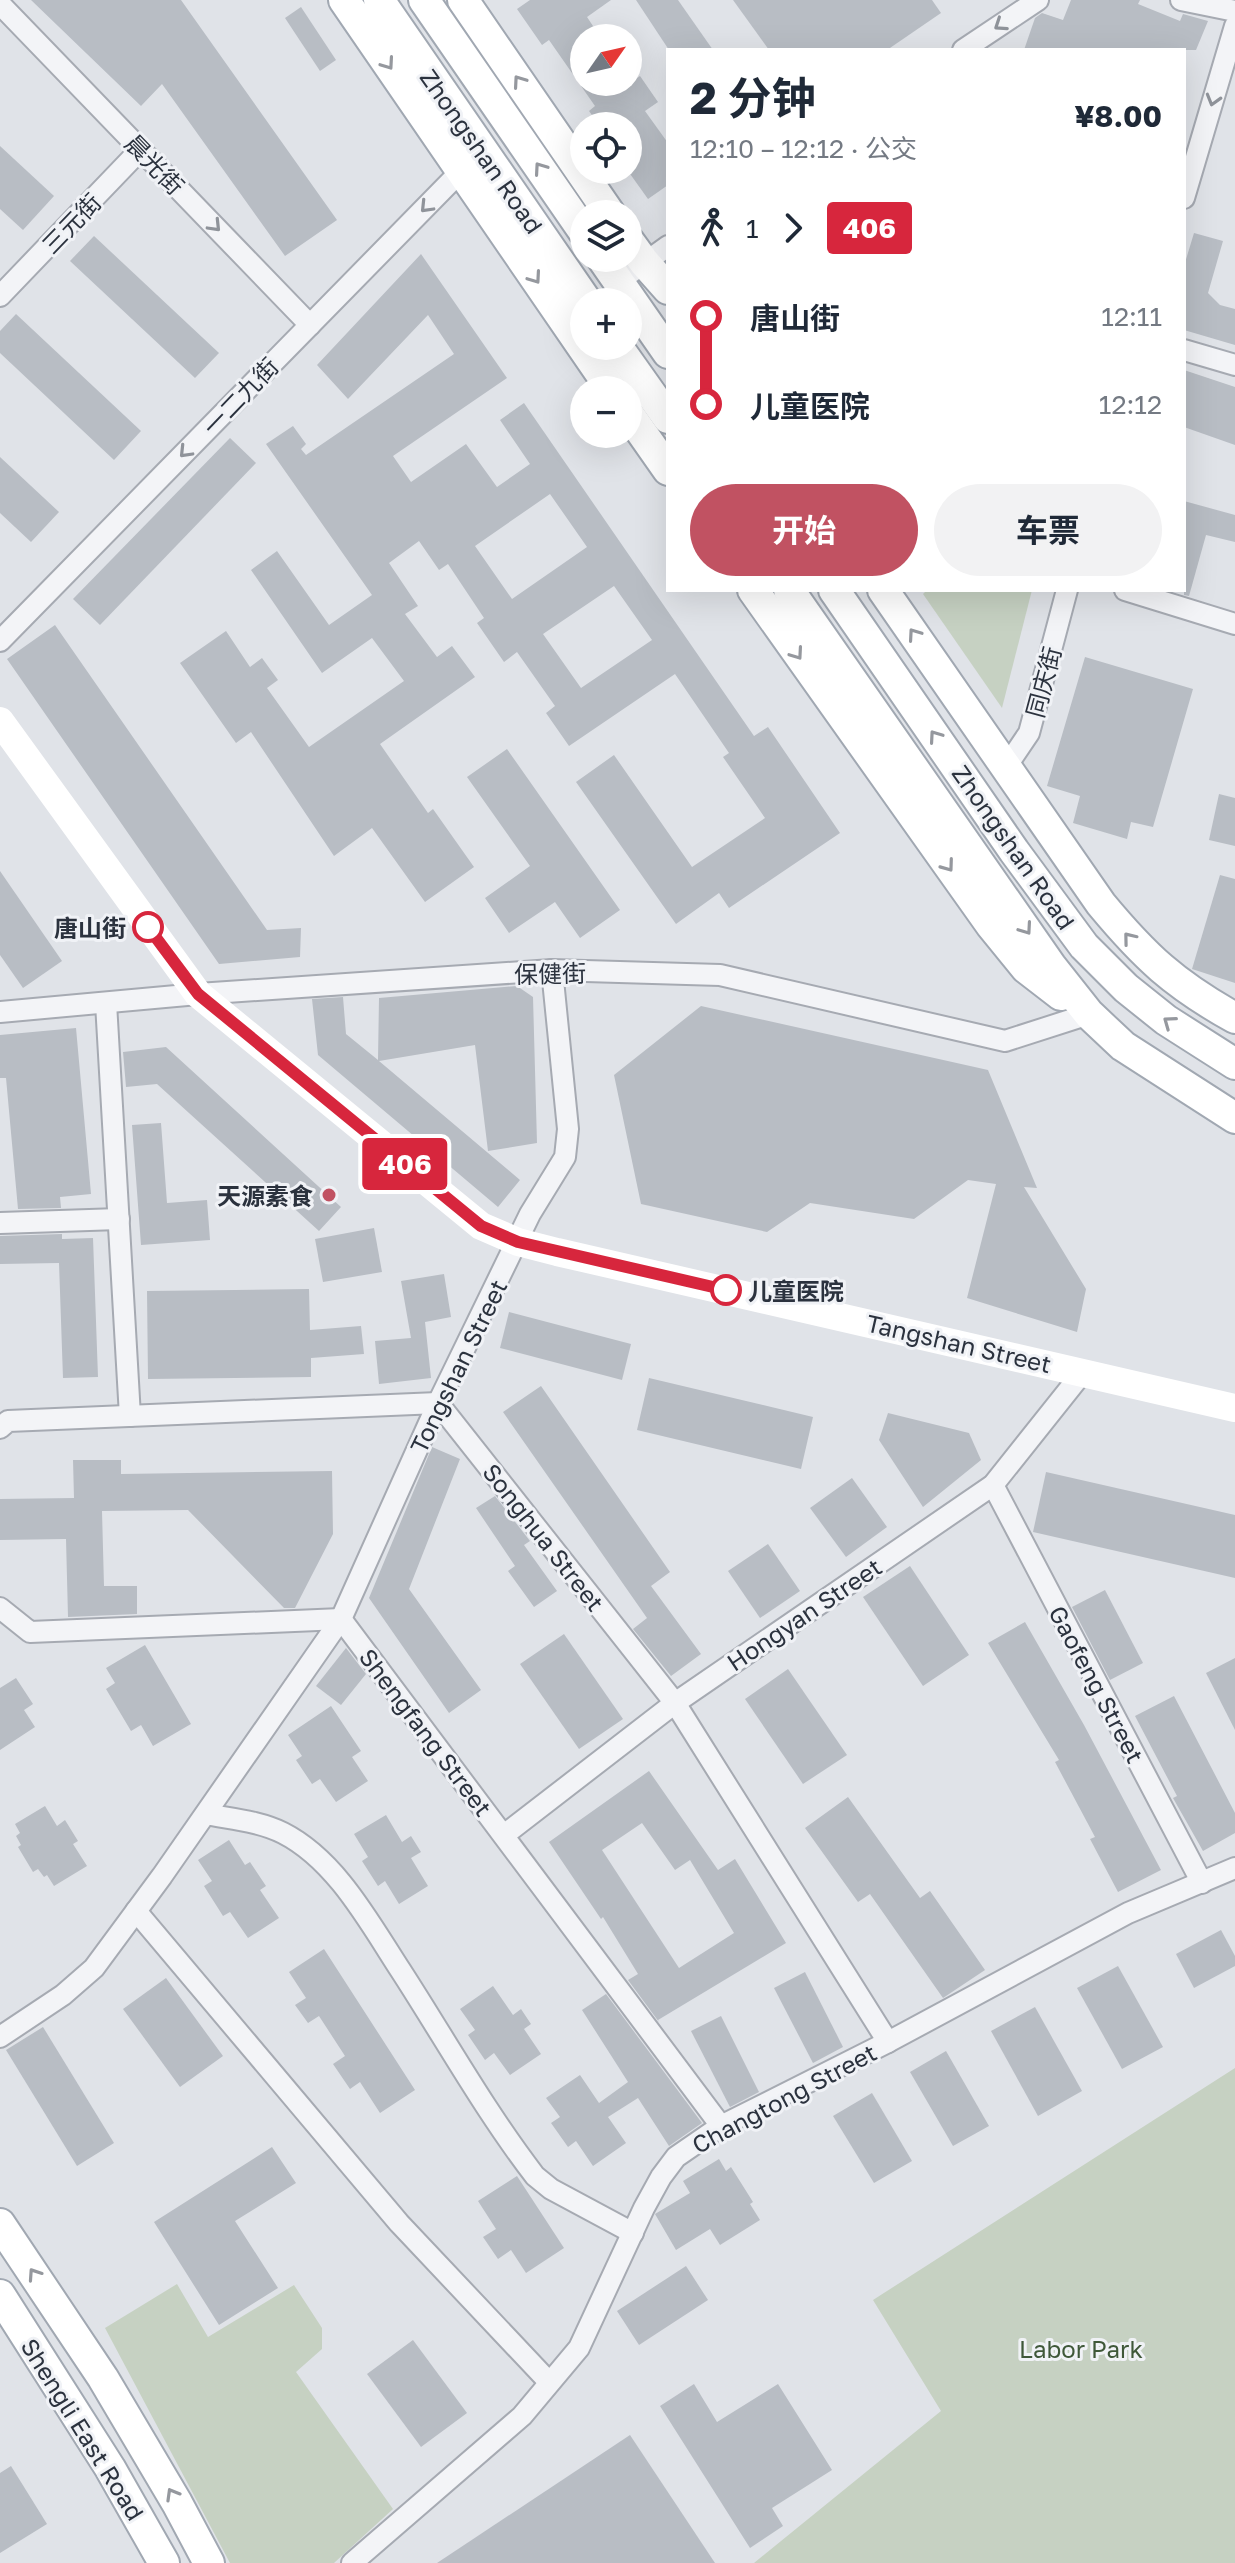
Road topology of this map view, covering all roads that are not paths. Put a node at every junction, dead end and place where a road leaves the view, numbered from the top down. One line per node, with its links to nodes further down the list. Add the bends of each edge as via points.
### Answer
1 (344, 0): 12 (main road, one-way to 12)
2 (379, 0): 12 (main road, Zhongshan Road)
3 (424, 0): 15 (main road, Zhongshan Road, one-way to 3)
4 (463, 0): 14 (main road, one-way to 4)
5 (1038, 0): 10 (street, one-way to 10)
6 (1181, 0): 8 (street)
7 (0, 4): 11 (street, 晨光街)
8 (1235, 11)
9 (1235, 26): 13 (street, one-way to 13)
10 (966, 48)
11 (141, 149): 20 (street, 三元街); 21 (street, 晨光街, one-way to 21)
12 (473, 163): 19 (main road, Zhongshan Road); 21 (street, 一二九街, one-way to 21); 26 (main road, one-way to 26)
13 (1186, 191)
14 (600, 200)
15 (570, 212)
16 (647, 249): 18 (main road)
17 (611, 272): 22 (main road)
18 (666, 285)
19 (576, 288)
20 (0, 296)
21 (310, 325): 37 (street, 一二九街, one-way to 37)
22 (666, 350)
23 (1186, 351): 25 (street)
24 (627, 360): 27 (main road)
25 (1235, 365)
26 (603, 376)
27 (666, 415)
28 (642, 433): 29 (main road)
29 (666, 467)
30 (754, 592): 44 (main road, one-way to 44, via 991,925 1026,968)
31 (790, 592): 44 (main road, Zhongshan Road, one-way to 44)
32 (835, 592): 46 (main road, Zhongshan Road, one-way to 32, via 1166,1020 1084,946)
33 (884, 592): 39 (main road, one-way to 33)
34 (1066, 592): 39 (street, 同庆街, via 1029,733)
35 (1131, 592): 36 (street)
36 (1235, 624)
37 (0, 641)
38 (0, 721): 41 (main road, Tangshan Street)
39 (1006, 767): 45 (main road, one-way to 39, via 1177,983 1139,950)
40 (552, 970): 41 (street, 保健街); 44 (street, 保健街, via 720,975 1005,1041); 50 (street, Tongshan Street, via 567,1143 565,1157)
41 (198, 994): 42 (street, 保健街); 50 (main road, Tangshan Street, via 481,1226)
42 (106, 1003): 43 (street, 保健街); 48 (street)
43 (0, 1012)
44 (1089, 1014): 47 (main road, via 1123,1046)
45 (1235, 1018)
46 (1235, 1064)
47 (1235, 1118)
48 (119, 1219): 49 (street); 54 (street)
49 (0, 1223)
50 (518, 1242): 51 (main road, Tangshan Street); 52 (street, Tongshan Street)
51 (1083, 1372): 53 (main road, Tangshan Street); 56 (street, Hongyan Street)
52 (438, 1403): 54 (street); 58 (street, Tongshan Street); 59 (street, Songhua Street)
53 (1235, 1408)
54 (130, 1416): 55 (street, via 8,1421)
55 (0, 1428)
56 (993, 1485): 59 (street, Hongyan Street); 63 (street, Gaofeng Street)
57 (0, 1608): 58 (street, via 30,1632)
58 (341, 1619): 60 (street, Tongshan Street); 61 (street, Shengfang Street)
59 (675, 1703): 61 (street, Hongyan Street); 66 (street, Songhua Street)
60 (206, 1814): 64 (street, Tongshan Street); 69 (street, via 263,1825 312,1852 376,1932 535,2176)
61 (504, 1835): 67 (street, Shengfang Street)
62 (1235, 1868): 63 (street, Changtong Street)
63 (1202, 1883): 66 (street, Changtong Street, via 1128,1913)
64 (136, 1911): 65 (street, Tongshan Street, via 94,1968); 71 (street, via 399,2223)
65 (0, 2037)
66 (888, 2042): 67 (street, Changtong Street)
67 (721, 2126): 69 (street, Changtong Street, via 676,2157)
68 (0, 2224): 73 (main road, one-way to 68, via 103,2378)
69 (633, 2233): 71 (street, Changtong Street, via 579,2348)
70 (0, 2295): 72 (main road, Shengli East Road)
71 (549, 2382): 74 (street, Changtong Street, via 522,2416)
72 (164, 2563)
73 (209, 2563)
74 (352, 2563)

